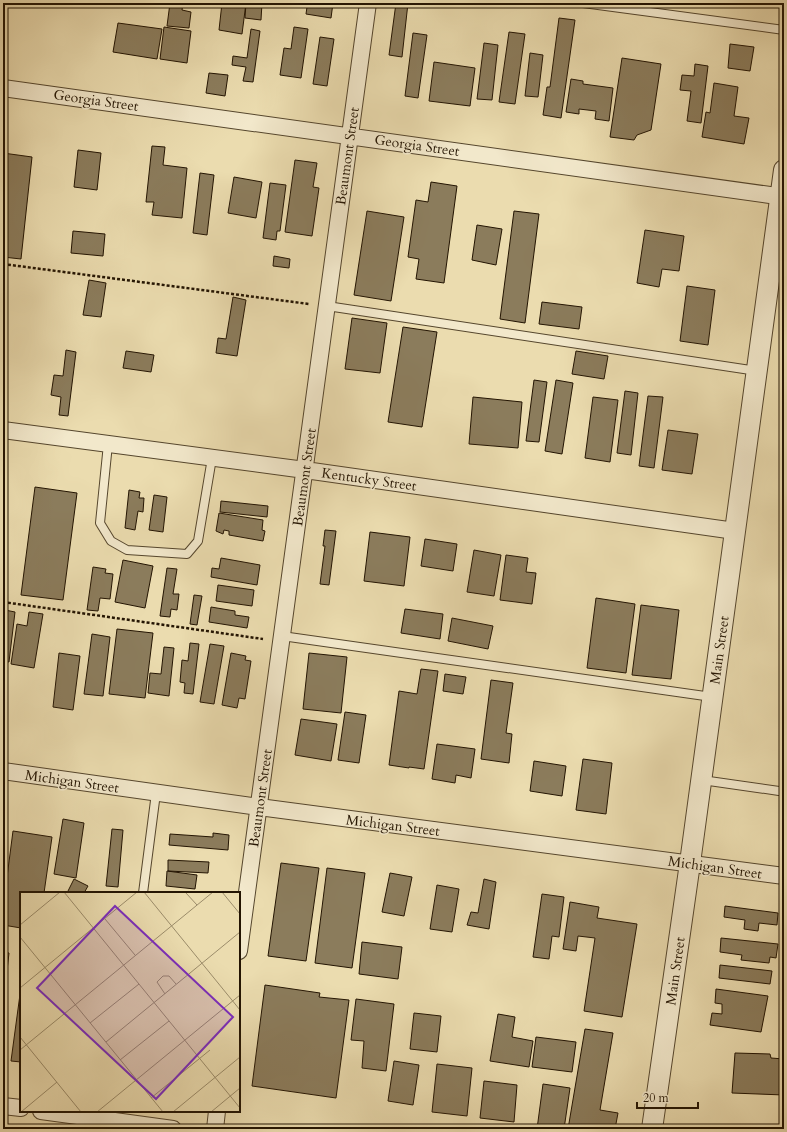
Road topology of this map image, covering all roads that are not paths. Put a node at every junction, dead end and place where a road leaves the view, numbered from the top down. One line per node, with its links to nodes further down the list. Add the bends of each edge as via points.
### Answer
1 (368, 3): 5 (street, Beaumont Street)
2 (583, 3): 3 (lane)
3 (784, 30)
4 (3, 88): 5 (street, Georgia Street)
5 (350, 136): 7 (street, Georgia Street); 8 (street, Beaumont Street)
6 (784, 170): 7 (street, Main Street)
7 (782, 197): 9 (street, Main Street)
8 (327, 306): 9 (lane); 13 (street, Beaumont Street)
9 (757, 371): 14 (street, Main Street)
10 (3, 430): 11 (street, Kentucky Street)
11 (108, 444): 12 (street, Kentucky Street); 12 (lane, via 100,523 111,541 127,550 187,554 198,541)
12 (212, 458): 13 (street, Kentucky Street)
13 (305, 470): 14 (street, Kentucky Street); 15 (street, Beaumont Street)
14 (735, 531): 16 (street, Main Street)
15 (282, 639): 16 (lane); 21 (street, Beaumont Street)
16 (712, 697): 18 (street, Main Street)
17 (3, 771): 20 (street, Michigan Street)
18 (701, 780): 19 (lane); 22 (street, Main Street)
19 (778, 790)
20 (156, 792): 21 (street, Michigan Street); 24 (lane)
21 (259, 807): 22 (street, Michigan Street); 25 (street, Beaumont Street)
22 (690, 863): 23 (street, Michigan Street); 33 (street, Main Street)
23 (784, 876)
24 (142, 892)
25 (240, 944)
26 (3, 1106): 27 (street)
27 (20, 1108)
28 (56, 1112): 30 (street)
29 (217, 1112): 32 (street)
30 (114, 1116): 31 (street)
31 (174, 1129)
32 (215, 1129)
33 (652, 1129)

